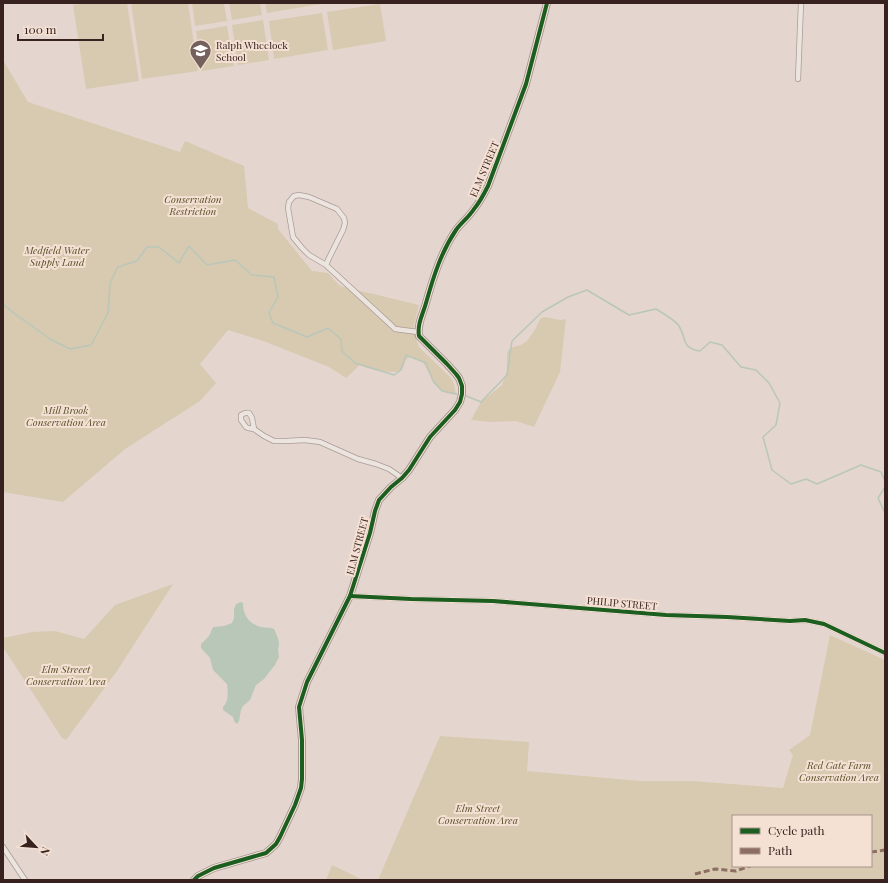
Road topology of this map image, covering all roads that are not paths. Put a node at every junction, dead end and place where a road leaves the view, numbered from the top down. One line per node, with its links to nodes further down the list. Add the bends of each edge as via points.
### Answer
1 (547, 3): 5 (street, ELM STREET, via 526,84 488,186 482,199 457,228 446,246 418,324)
2 (801, 3): 3 (street)
3 (798, 79)
4 (326, 265): 4 (street, via 343,230 344,218 337,209 309,197 294,196 288,208 294,237 309,255); 5 (street, via 391,326)
5 (418, 332): 7 (street, ELM STREET, via 423,341 456,374 462,386 462,394 460,402 430,437)
6 (254, 429): 7 (street, via 274,441 320,442 389,469)
7 (402, 478): 8 (street, ELM STREET, via 379,500 374,511 370,533)
8 (350, 596): 9 (street, PHILIP STREET, via 493,601 790,622 805,620 824,624); 12 (street, ELM STREET, via 302,695 299,707 302,740 301,788 278,840 266,853 214,868)
9 (885, 653)
10 (3, 846): 11 (street)
11 (25, 880)
12 (194, 880)

